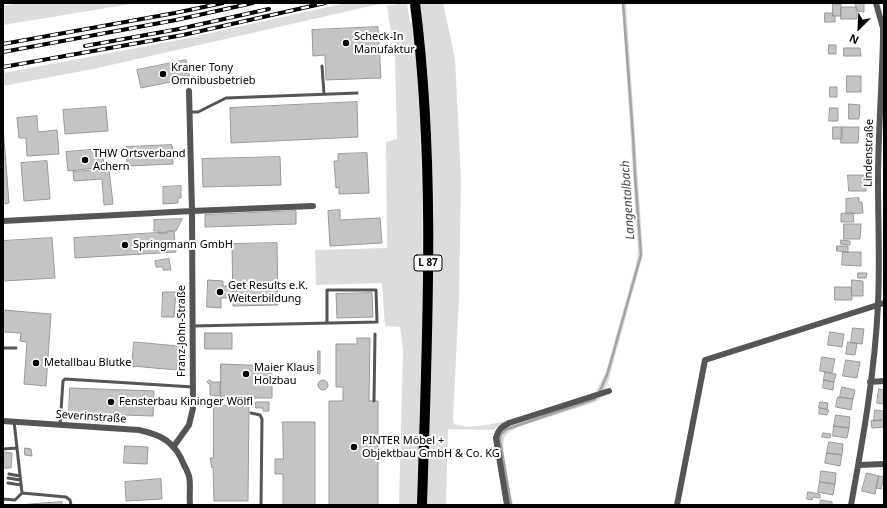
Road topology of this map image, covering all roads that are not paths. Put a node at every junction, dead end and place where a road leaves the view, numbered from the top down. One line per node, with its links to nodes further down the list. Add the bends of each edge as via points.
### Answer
1 (415, 3): 42 (main road, L 87, via 423,82 428,203)
2 (876, 3): 11 (street, Lindenstraße, via 883,28 878,174)
3 (322, 66): 6 (lane)
4 (189, 90): 7 (street, Franz-John-Straße)
5 (357, 93): 6 (lane)
6 (324, 94): 7 (lane, via 226,98 198,112)
7 (189, 112): 9 (street, Franz-John-Straße)
8 (313, 206): 9 (street)
9 (192, 211): 10 (street); 13 (street, Franz-John-Straße)
10 (3, 221)
11 (881, 304): 18 (street, Lindenstraße); 44 (street, via 705,360)
12 (327, 322): 12 (lane, via 327,290 376,290 377,322); 13 (lane)
13 (192, 326): 19 (street, Franz-John-Straße)
14 (375, 334): 21 (lane)
15 (3, 348): 16 (lane)
16 (16, 348)
17 (884, 381): 18 (street)
18 (870, 382): 30 (street, Lindenstraße)
19 (193, 387): 25 (lane, via 65,379); 26 (street, Franz-John-Straße, via 193,408 189,425)
20 (609, 391): 43 (street, via 502,427 496,438)
21 (374, 401)
22 (251, 412): 41 (lane, via 260,415 262,419)
23 (3, 421): 24 (street, Severinstraße)
24 (14, 421): 25 (street, Severinstraße); 27 (lane)
25 (60, 425): 26 (street, Severinstraße, via 139,430 154,433)
26 (174, 446): 40 (street, via 181,455 189,476)
27 (17, 448): 28 (lane); 32 (lane)
28 (3, 449)
29 (884, 464): 30 (street)
30 (859, 465): 45 (street, Lindenstraße)
31 (9, 474): 32 (lane)
32 (20, 476): 34 (lane)
33 (8, 478): 34 (lane)
34 (20, 480): 36 (lane)
35 (8, 483): 36 (lane)
36 (21, 485): 37 (lane)
37 (22, 493): 38 (lane, via 15,500); 39 (lane, via 66,497)
38 (3, 499)
39 (71, 505)
40 (190, 505)
41 (260, 505)
42 (422, 505)
43 (507, 505)
44 (677, 505)
45 (851, 505)

